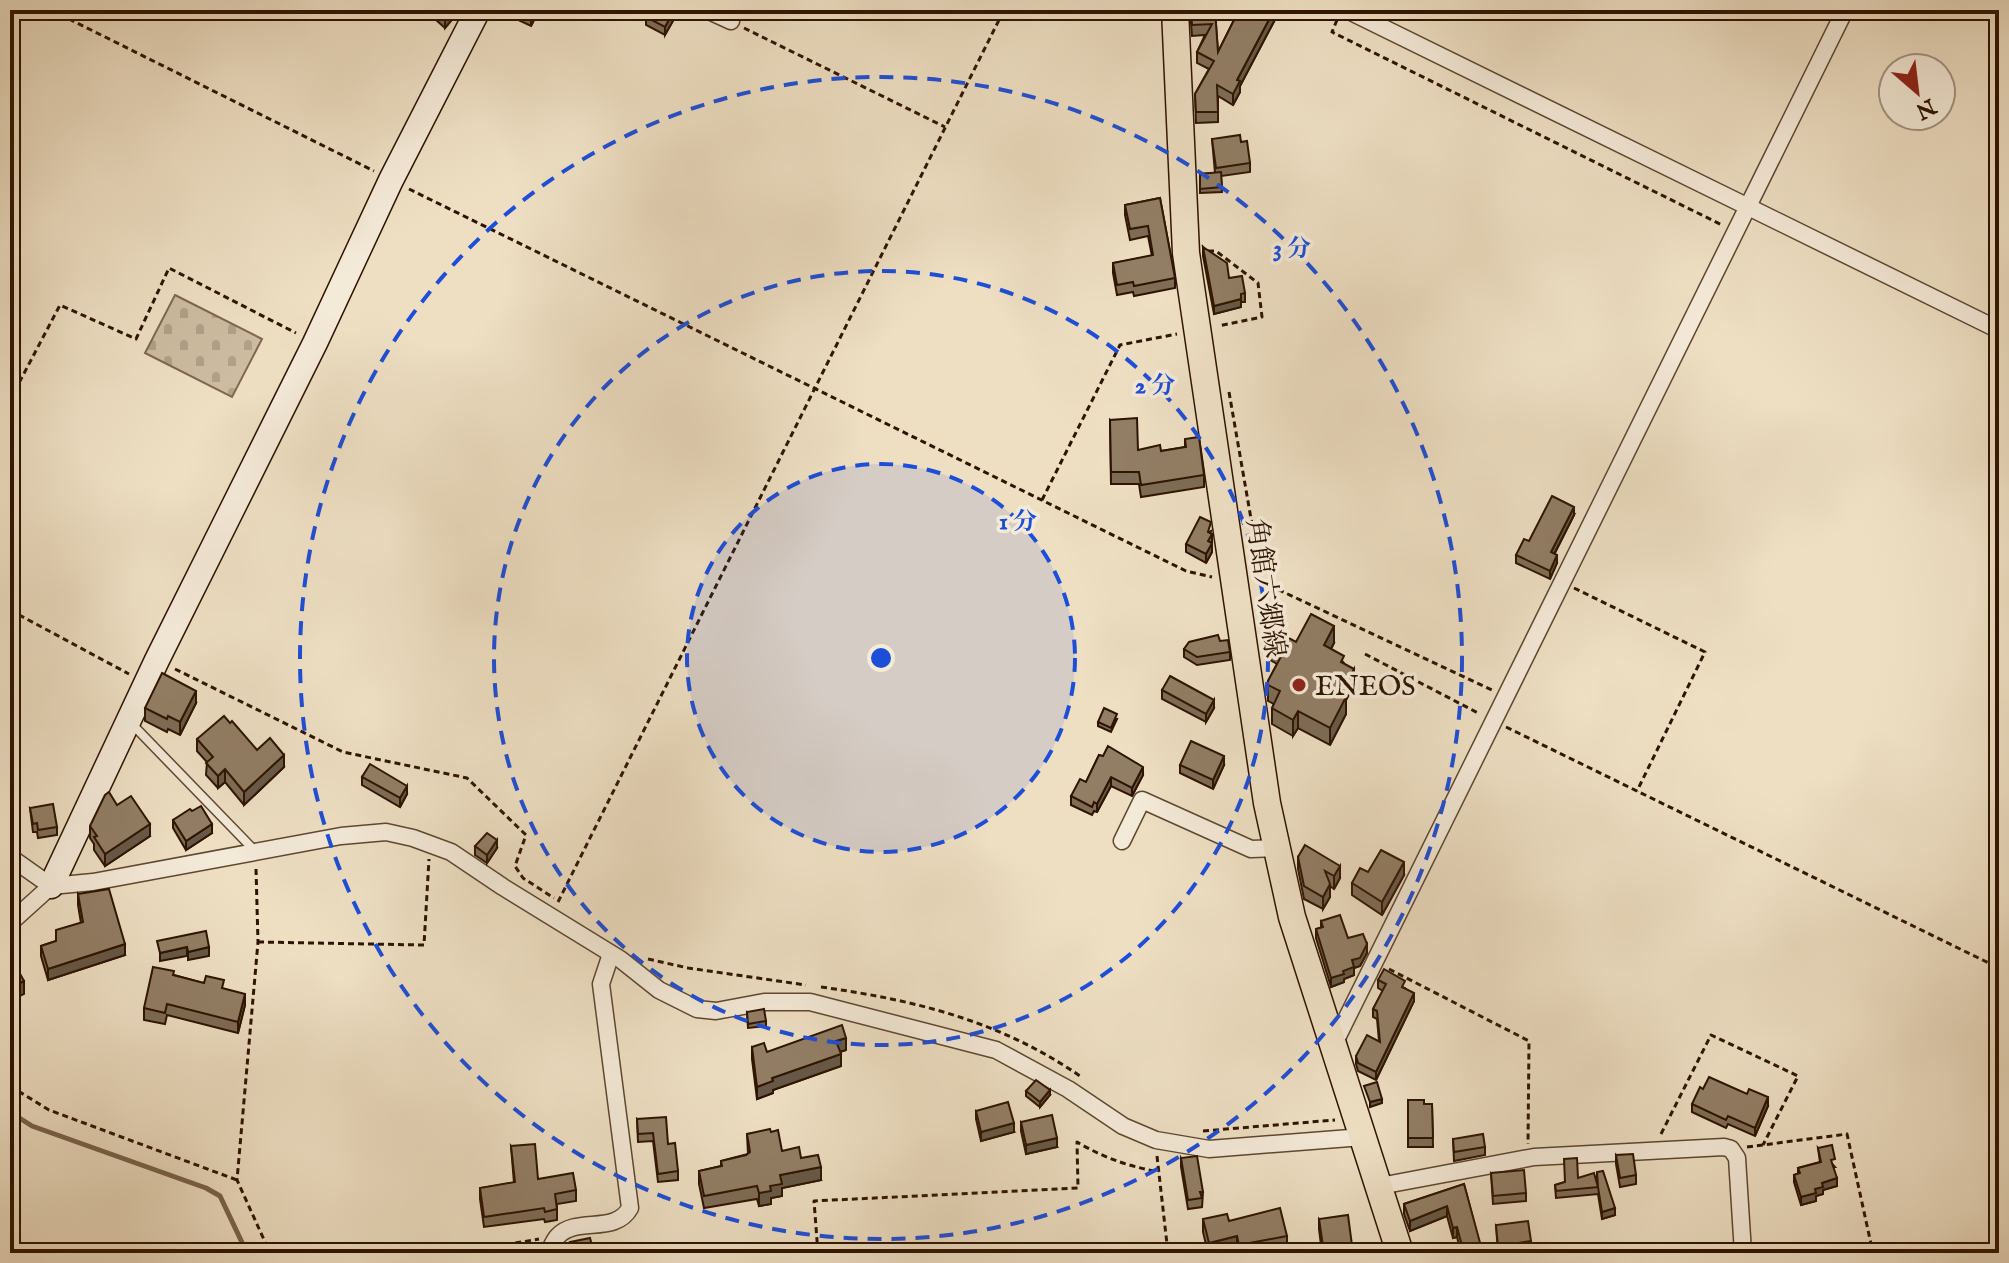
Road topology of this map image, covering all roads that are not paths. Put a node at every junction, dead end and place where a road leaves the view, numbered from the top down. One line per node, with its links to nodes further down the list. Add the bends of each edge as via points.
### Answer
1 (478, 10): 9 (street)
2 (707, 10): 6 (street)
3 (1175, 10): 11 (main road, 角館六郷線, via 1186,253 1209,335 1232,575)
4 (1344, 10): 7 (street)
5 (1845, 10): 7 (street)
6 (731, 21)
7 (1748, 207): 8 (street); 17 (street)
8 (1999, 330)
9 (128, 720): 12 (lane); 14 (street)
10 (1122, 841): 11 (street, via 1142,800 1251,849)
11 (1276, 848): 17 (main road, 角館六郷線)
12 (255, 852): 14 (street); 16 (street, via 386,832 433,845)
13 (10, 857): 14 (street)
14 (51, 886): 15 (street)
15 (10, 923)
16 (611, 954): 18 (street, via 659,990 697,1009 810,1002 996,1050 1156,1140 1209,1149); 20 (street, via 601,984 630,1208 615,1222 568,1229)
17 (1333, 1046): 18 (main road, 角館六郷線)
18 (1360, 1128): 19 (main road, 角館六郷線)
19 (1380, 1186): 21 (main road, 角館六郷線); 22 (street, via 1528,1158 1724,1147 1737,1158)
20 (552, 1246)
21 (1400, 1253)
22 (1743, 1253)

